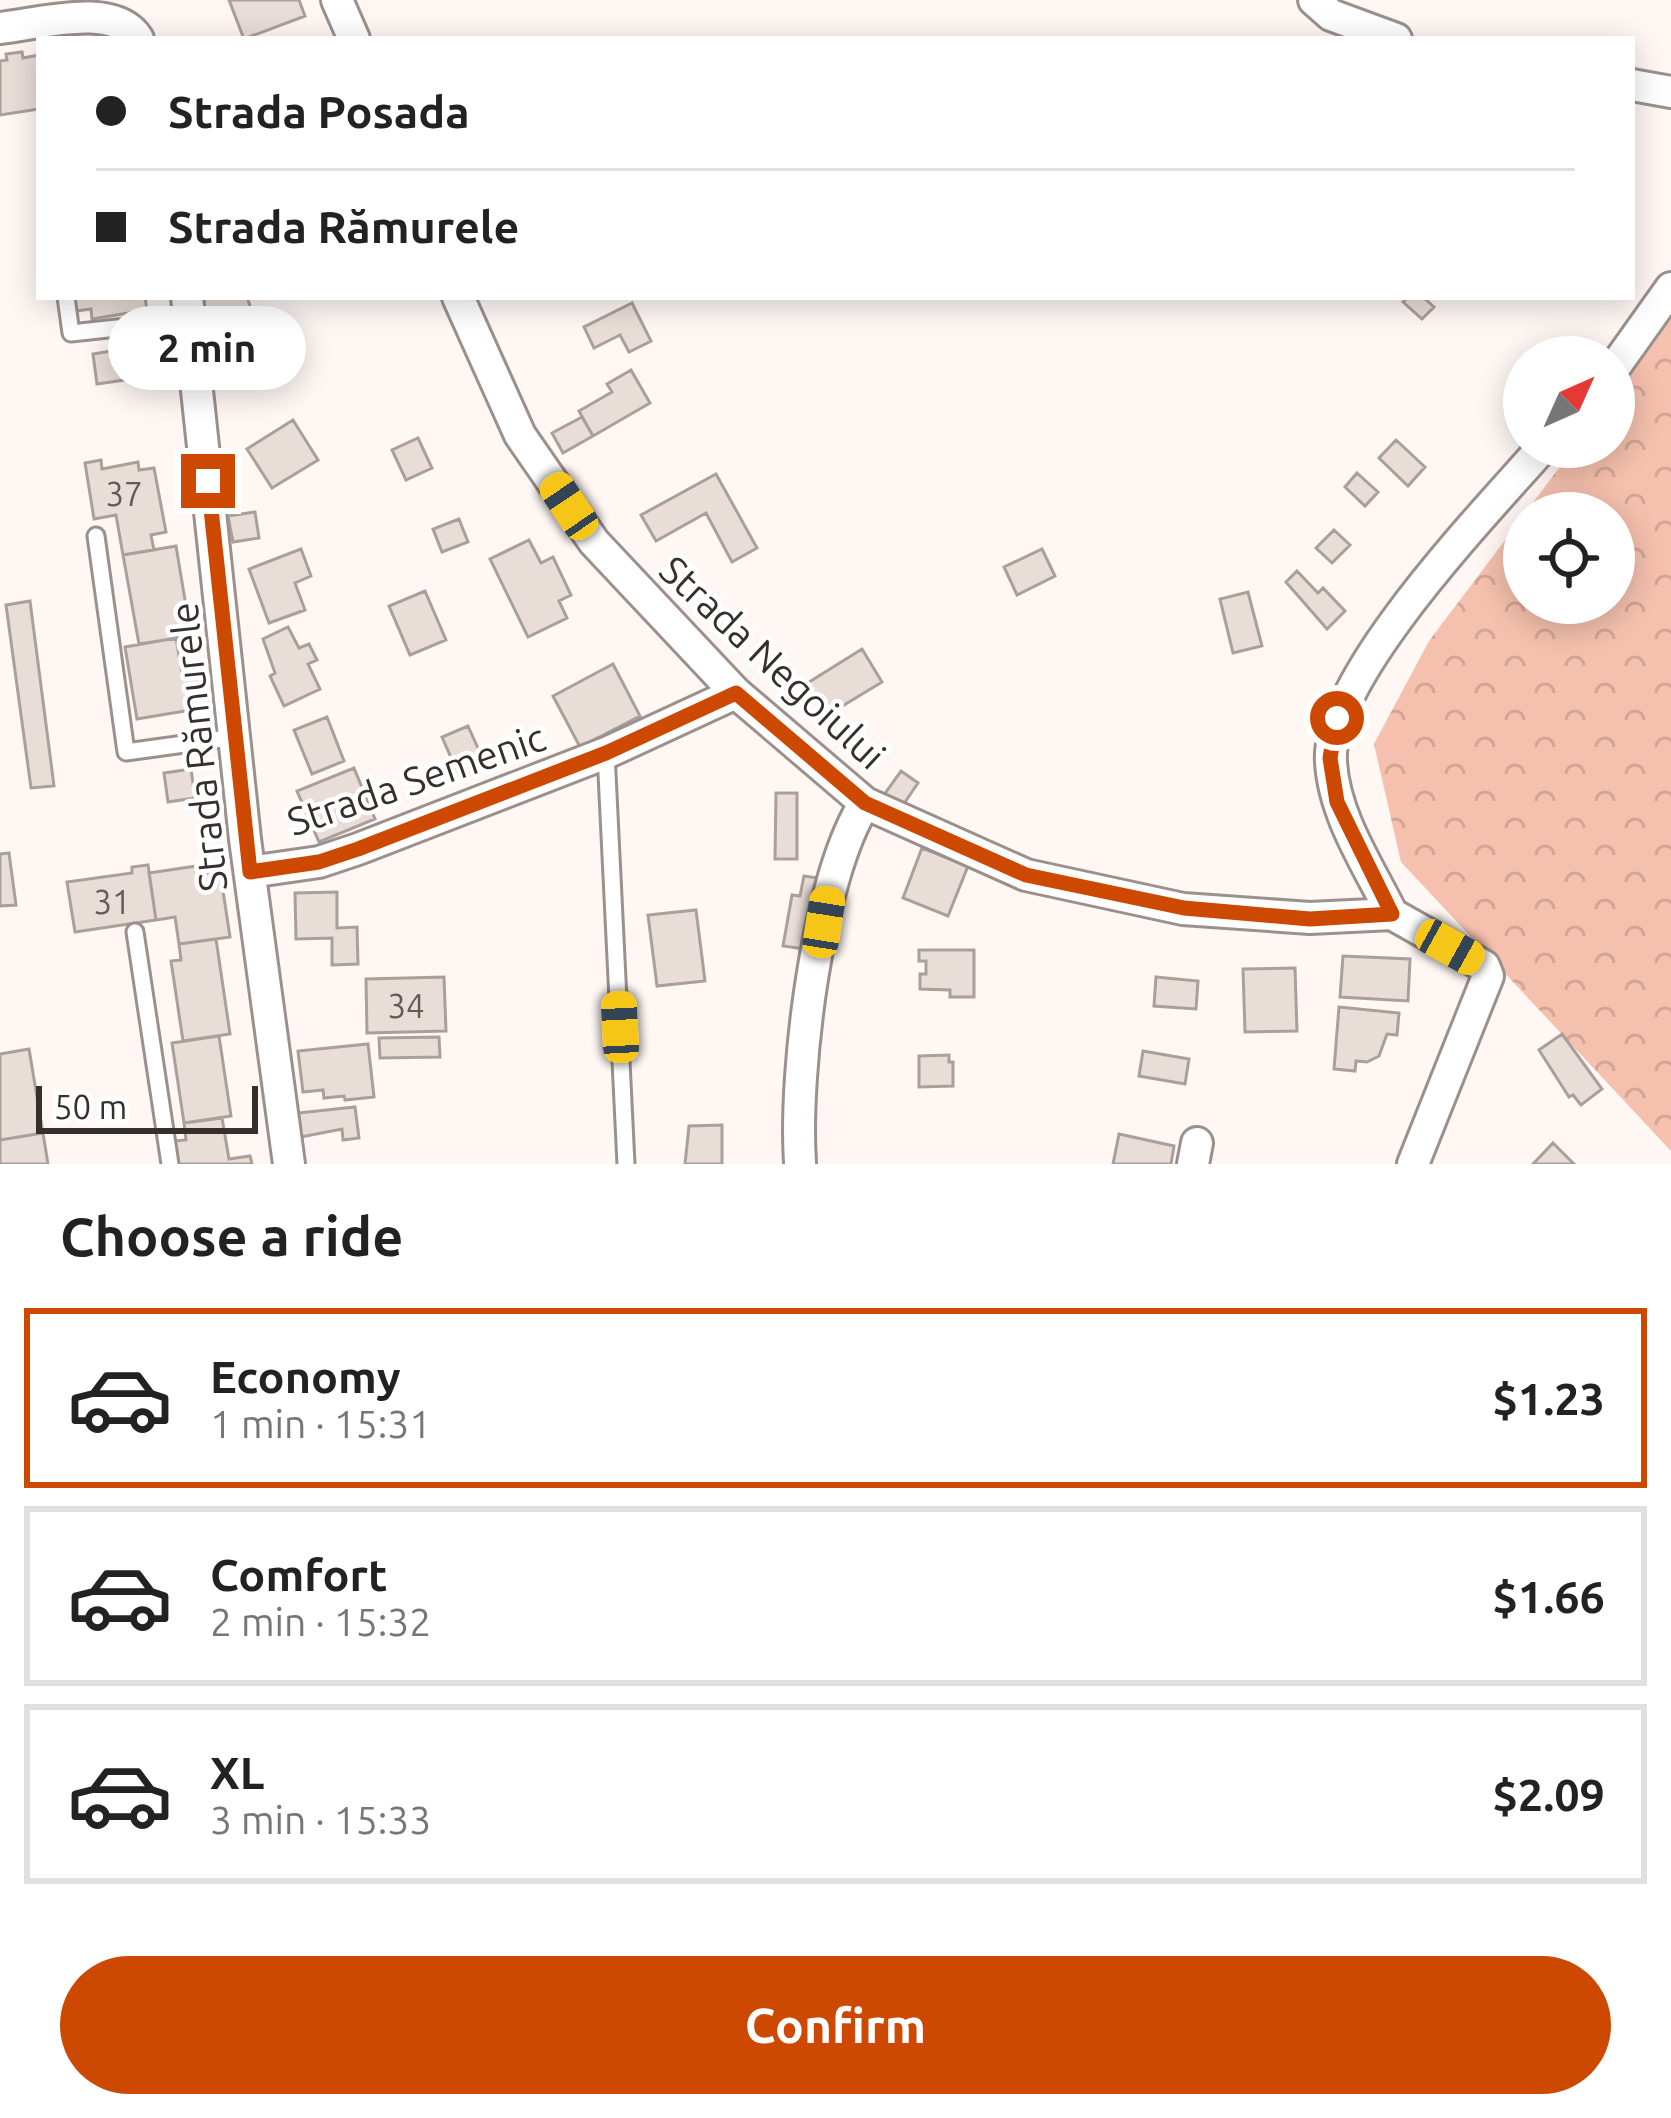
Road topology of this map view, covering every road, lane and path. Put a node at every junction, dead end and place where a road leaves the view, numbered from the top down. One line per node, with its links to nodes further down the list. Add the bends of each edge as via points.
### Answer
1 (338, 0): 5 (street)
2 (1314, 0): 6 (street, via 1331,15)
3 (0, 28): 4 (street, via 104,16)
4 (136, 36)
5 (353, 36)
6 (1388, 36)
7 (1635, 86): 8 (street)
8 (1671, 92)
9 (1671, 288): 13 (street)
10 (66, 300): 12 (lane, via 71,333)
11 (459, 300): 16 (street, Strada Negoiului, via 520,435 594,542)
12 (189, 308): 17 (street, Strada Rămurele)
13 (1635, 339)
14 (1526, 468): 21 (street, via 1394,626 1337,718 1330,758 1337,802)
15 (97, 536): 17 (lane, via 126,752)
16 (736, 693): 18 (street, Strada Semenic); 19 (street, Strada Negoiului)
17 (235, 737): 20 (street, Strada Rămurele)
18 (606, 753): 20 (street, Strada Semenic, via 358,849); 26 (lane, Strada Semenic)
19 (865, 803): 21 (street, Strada Negoiului, via 1026,875 1161,904 1310,919); 23 (street, via 828,898 805,1032)
20 (250, 872): 25 (street, Strada Rămurele)
21 (1392, 914): 27 (street, via 1484,966 1488,976)
22 (136, 932): 24 (lane)
23 (800, 1162)
24 (170, 1164)
25 (289, 1164)
26 (626, 1164)
27 (1413, 1164)

